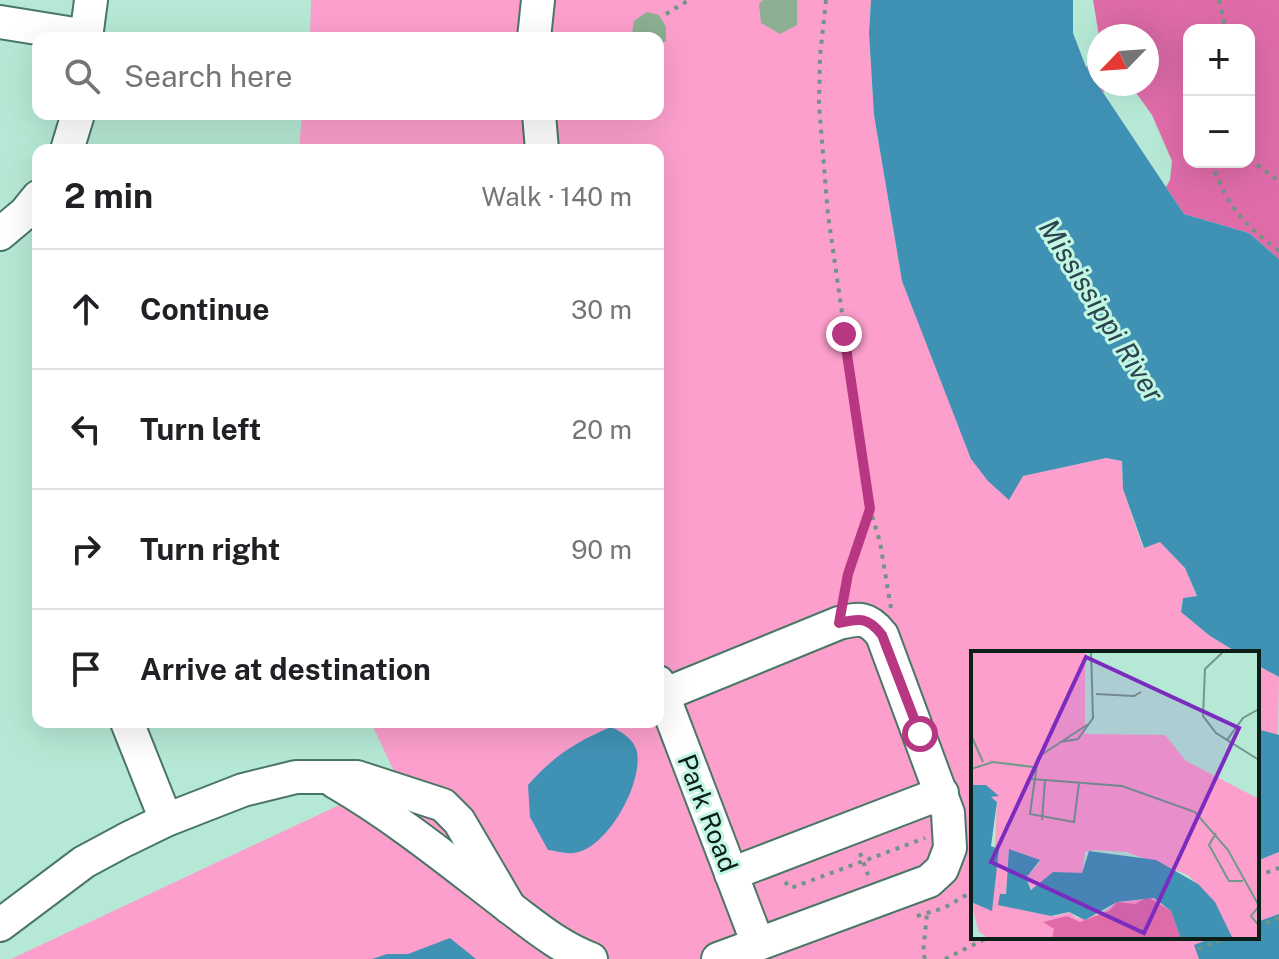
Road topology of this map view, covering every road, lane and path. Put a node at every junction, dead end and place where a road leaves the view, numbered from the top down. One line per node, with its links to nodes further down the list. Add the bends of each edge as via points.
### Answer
1 (91, 0): 10 (street)
2 (538, 0): 11 (street)
3 (689, 0): 6 (path)
4 (826, 0): 22 (path, via 819,105 828,215)
5 (1219, 0): 8 (path)
6 (666, 14)
7 (0, 22): 9 (street)
8 (1225, 24)
9 (57, 32)
10 (87, 32)
11 (535, 32)
12 (76, 120): 14 (street)
13 (540, 120): 15 (street)
14 (69, 144)
15 (542, 144)
16 (1255, 163): 18 (path)
17 (1214, 168): 21 (path, via 1231,208)
18 (1279, 181)
19 (31, 205): 20 (street)
20 (0, 234)
21 (1279, 251)
22 (870, 509): 23 (path); 24 (path, via 848,574)
23 (892, 617)
24 (839, 623): 25 (street); 28 (street, via 863,619 882,635)
25 (664, 687)
26 (664, 698): 33 (street, Park Road)
27 (129, 728): 29 (street)
28 (942, 793): 30 (street); 31 (street)
29 (166, 820): 37 (street, via 84,862); 43 (street, via 243,790 296,777 357,777 443,805 459,821 510,908)
30 (951, 835): 31 (path, via 936,834 791,888); 41 (street, via 942,869 929,881)
31 (775, 857): 33 (street)
32 (1279, 868): 34 (path)
33 (731, 874): 41 (street, Park Road)
34 (1259, 875)
35 (927, 914): 45 (path)
36 (1279, 918): 38 (path)
37 (0, 925)
38 (1259, 926)
39 (985, 939): 46 (path)
40 (1216, 939): 42 (path)
41 (758, 944): 44 (street)
42 (1198, 949)
43 (591, 959)
44 (718, 959)
45 (925, 959)
46 (945, 959)

